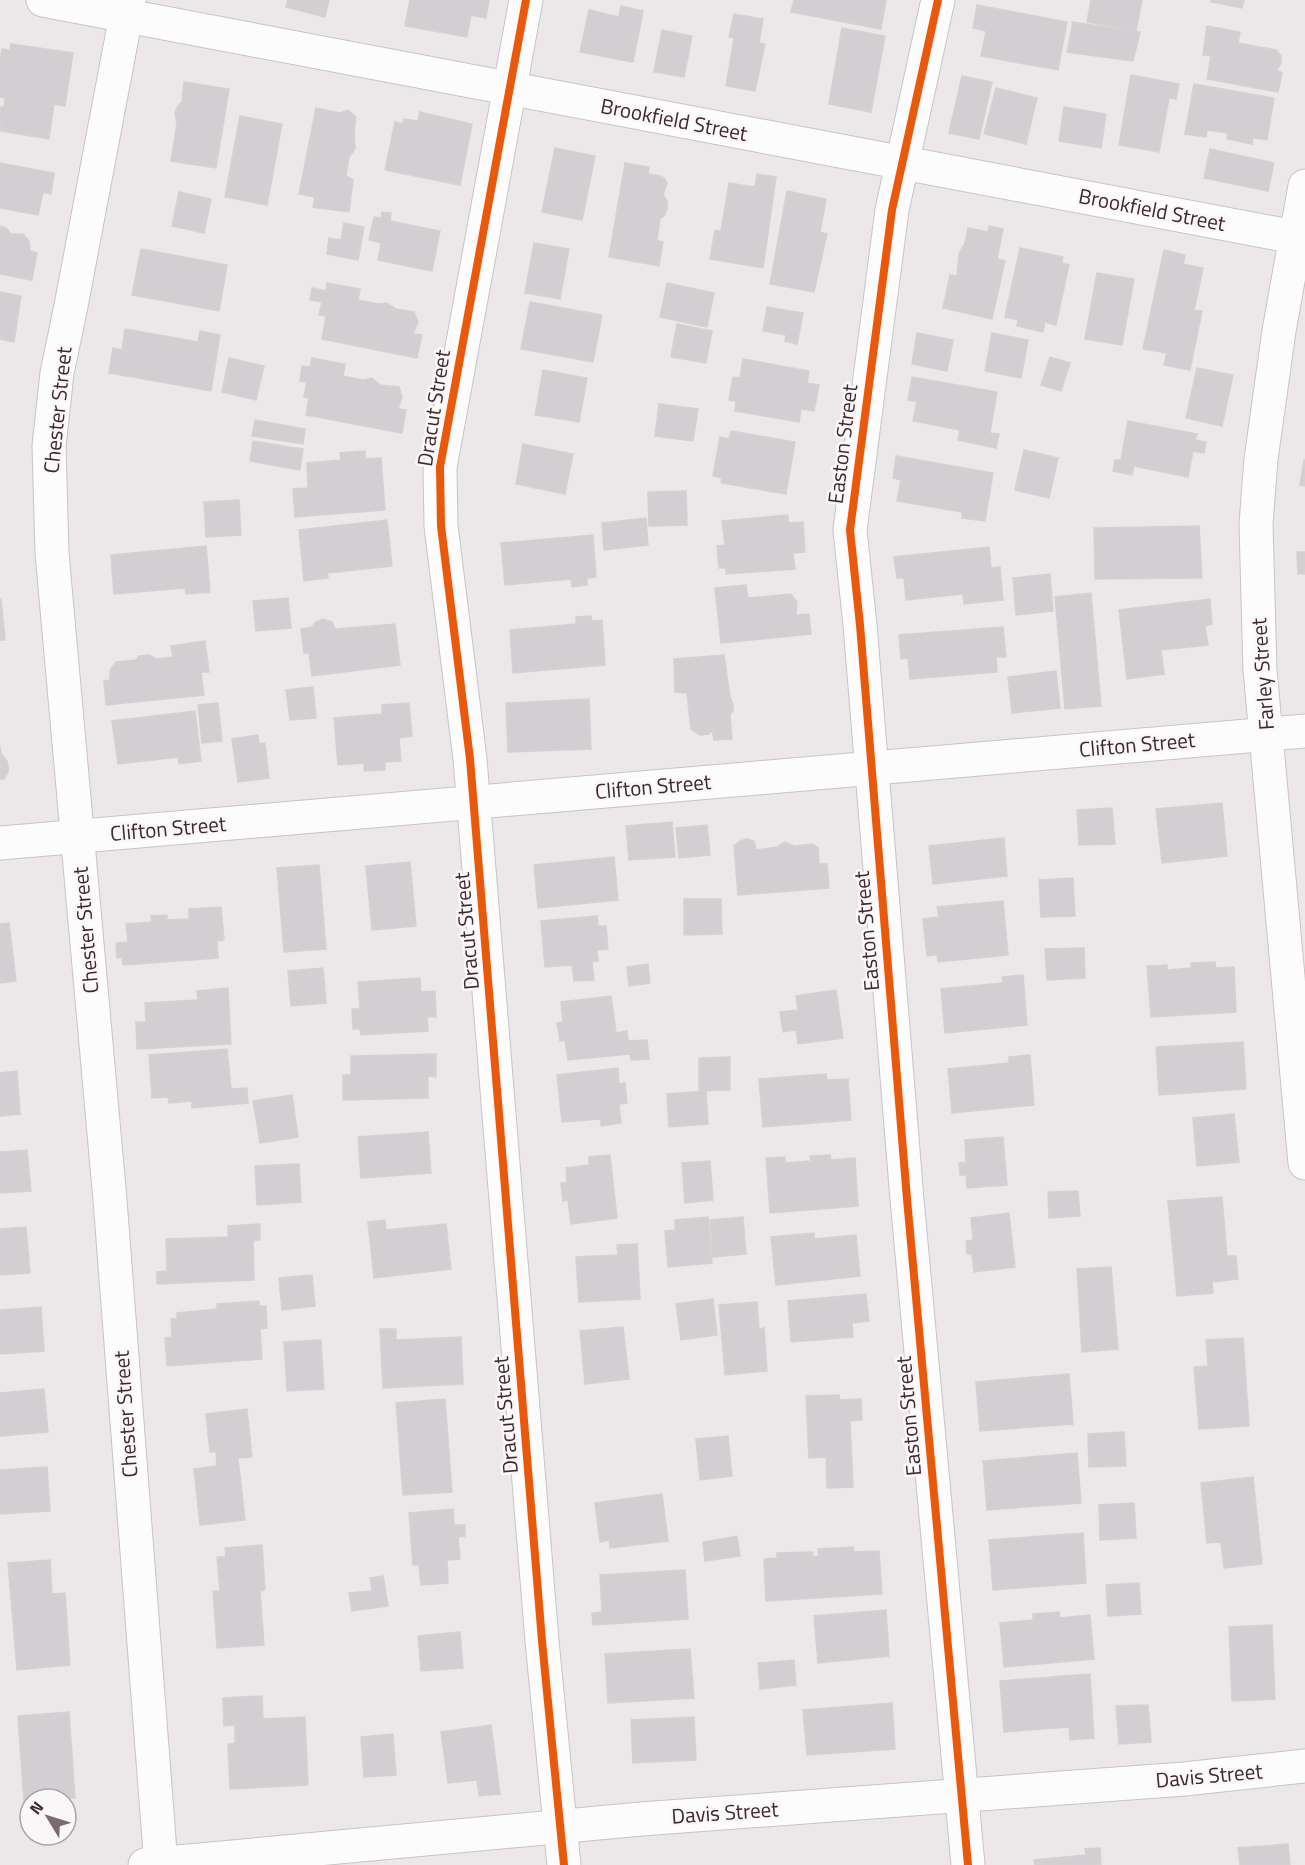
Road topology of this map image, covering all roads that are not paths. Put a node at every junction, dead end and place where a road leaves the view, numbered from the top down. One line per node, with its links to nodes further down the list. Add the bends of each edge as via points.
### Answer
1 (43, 0): 4 (street, Brookfield Street)
2 (526, 0): 5 (street, Dracut Street)
3 (938, 0): 6 (street, Easton Street)
4 (128, 8): 5 (street, Brookfield Street); 13 (street, Chester Street, via 57,374 49,446 52,553)
5 (510, 89): 6 (street, Brookfield Street); 12 (street, Dracut Street, via 440,467 441,526)
6 (902, 163): 8 (street, Brookfield Street); 11 (street, Easton Street, via 850,530)
7 (1305, 186): 8 (street, Farley Street)
8 (1300, 238): 10 (street, Farley Street, via 1278,331 1256,524 1260,670)
9 (1305, 731): 10 (street, Clifton Street)
10 (1267, 734): 11 (street, Clifton Street); 15 (street, Farley Street)
11 (871, 768): 12 (street, Clifton Street); 17 (street, Easton Street)
12 (474, 802): 13 (street, Clifton Street); 18 (street, Dracut Street)
13 (77, 837): 14 (street, Clifton Street); 19 (street, Chester Street, via 110,1200)
14 (0, 843)
15 (1305, 1163)
16 (1305, 1766): 17 (street, Davis Street)
17 (962, 1795): 18 (street, Davis Street); 21 (street, Easton Street)
18 (560, 1827): 19 (street, Davis Street); 20 (street, Dracut Street)
19 (155, 1864)
20 (564, 1865)
21 (968, 1865)

